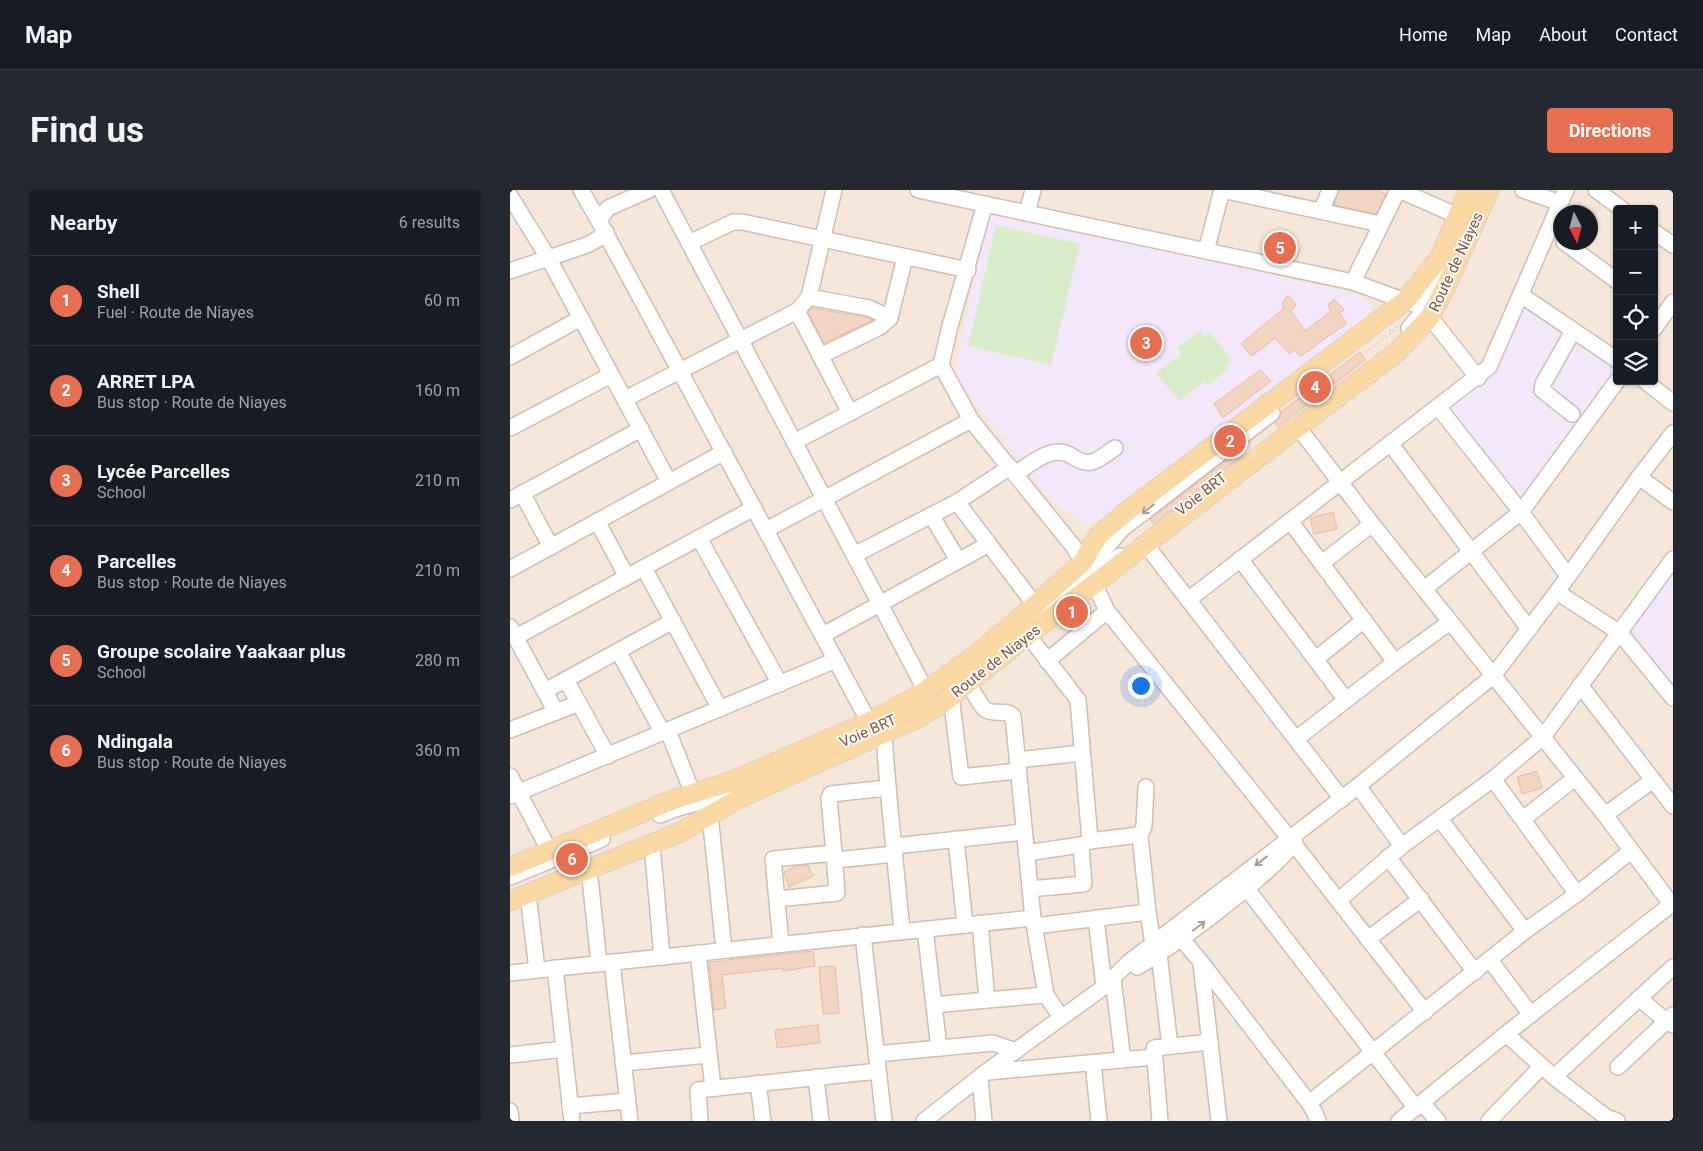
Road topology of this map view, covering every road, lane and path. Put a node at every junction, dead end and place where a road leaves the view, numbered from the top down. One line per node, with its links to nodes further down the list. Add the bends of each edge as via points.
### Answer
1 (581, 190): 22 (street)
2 (649, 190): 22 (street, via 608,208 602,216)
3 (661, 190): 26 (street)
4 (834, 190): 25 (street)
5 (918, 190): 16 (street)
6 (1033, 190): 19 (street)
7 (1330, 190): 18 (street)
8 (1398, 190): 20 (street); 21 (street)
9 (1469, 190): 20 (main road, Route de Niayes)
10 (1480, 190): 39 (street, Voie BRT, via 1454,250)
11 (1489, 190): 39 (main road, Route de Niayes, via 1449,280)
12 (1523, 190): 14 (street)
13 (1596, 190): 17 (street)
14 (1563, 196)
15 (511, 200): 31 (street)
16 (985, 204): 19 (street); 32 (street)
17 (1617, 205)
18 (1321, 211): 21 (street); 29 (street, via 1222,190)
19 (1027, 213): 29 (street)
20 (1458, 216): 39 (main road, Route de Niayes, via 1440,257 1425,278)
21 (1380, 224): 35 (street)
22 (603, 228): 31 (street, via 598,239); 52 (street)
23 (1658, 235): 27 (street)
24 (1553, 238): 36 (street)
25 (823, 239): 26 (street, via 733,222); 30 (street); 37 (street)
26 (689, 243): 46 (street)
27 (1673, 246)
28 (1575, 250): 34 (street)
29 (1206, 251): 35 (street)
30 (905, 257): 32 (street); 43 (street)
31 (549, 259): 33 (street); 42 (street)
32 (968, 270): 51 (street)
33 (510, 271)
34 (1613, 279)
35 (1353, 282): 39 (street)
36 (1521, 295): 44 (street); 54 (street, via 1489,368)
37 (809, 297): 40 (street); 43 (street, via 869,308)
38 (1673, 302): 41 (street)
39 (1418, 308): 54 (street); 63 (main road, Route de Niayes, via 1396,353); 98 (street, Voie BRT, via 1408,330 1393,344 1134,546); 98 (main road, Route de Niayes, one-way to 98, via 1131,508 1099,535 1091,547)
40 (797, 311): 46 (street); 48 (street)
41 (1659, 312)
42 (581, 318): 49 (street); 53 (street)
43 (890, 318): 48 (street, via 880,327)
44 (1573, 331): 50 (street); 61 (street, via 1542,390)
45 (1392, 332): 47 (path)
46 (741, 340): 52 (street); 67 (street)
47 (1362, 355)
48 (820, 356): 60 (street)
49 (510, 357)
50 (1613, 357)
51 (941, 365): 60 (street); 62 (street)
52 (680, 371): 57 (street); 70 (street)
53 (611, 375): 57 (street); 64 (street)
54 (1478, 378): 59 (street)
55 (1614, 385): 80 (street)
56 (1650, 385): 58 (street)
57 (624, 400): 65 (street)
58 (1673, 403)
59 (1438, 408): 68 (street); 80 (street)
60 (850, 414): 67 (street)
61 (1572, 414)
62 (971, 420): 71 (street); 76 (street)
63 (1298, 426): 74 (street); 88 (main road, Route de Niayes)
64 (510, 428)
65 (640, 429): 73 (street); 75 (street)
66 (1673, 433): 72 (street)
67 (794, 442): 76 (street)
68 (1390, 444): 74 (street); 90 (street)
69 (1115, 448): 71 (street, via 1093,462 1082,463 1059,452)
70 (724, 452): 73 (street); 79 (street)
71 (1013, 470): 77 (street); 98 (street, via 1073,546)
72 (1639, 477): 78 (street); 99 (street)
73 (669, 482): 82 (street)
74 (1340, 482): 83 (street); 84 (street)
75 (514, 497): 89 (street)
76 (824, 499): 85 (street); 91 (street)
77 (957, 502): 81 (street); 87 (street)
78 (1673, 502)
79 (754, 508): 85 (street); 86 (street)
80 (1521, 512): 90 (street); 99 (street)
81 (931, 515): 91 (street); 94 (street)
82 (597, 521): 89 (street); 100 (street)
83 (1290, 521): 92 (street); 95 (street)
84 (1372, 524): 95 (street); 101 (street)
85 (766, 530): 114 (street)
86 (699, 538): 96 (street); 123 (street)
87 (989, 544): 94 (street); 105 (street)
88 (1146, 545): 98 (main road, Route de Niayes); 103 (street)
89 (551, 547): 97 (street)
90 (1471, 551): 101 (street); 110 (street)
91 (854, 555): 104 (street)
92 (1240, 559): 103 (street); 116 (street)
93 (1673, 559): 112 (street)
94 (958, 560): 104 (street)
95 (1322, 564): 107 (street)
96 (644, 568): 100 (street); 108 (street)
97 (510, 569)
98 (1089, 573): 105 (main road, Route de Niayes); 106 (street); 113 (main road, Route de Niayes); 151 (street, Voie BRT, via 936,698)
99 (1568, 576): 102 (street)
100 (627, 577): 111 (street)
101 (1424, 589): 109 (street)
102 (1558, 592): 110 (street); 112 (street)
103 (1188, 600): 138 (street)
104 (880, 604): 114 (street); 126 (street)
105 (1035, 605): 126 (main road, Route de Niayes)
106 (1107, 611): 118 (street); 161 (street)
107 (1364, 620): 116 (street); 119 (street)
108 (673, 621): 115 (street); 131 (street)
109 (1450, 622): 119 (street); 120 (street)
110 (1529, 629): 120 (street)
111 (513, 632): 125 (street)
112 (1620, 633): 124 (street); 128 (street)
113 (1028, 635): 118 (street); 122 (main road, Route de Niayes)
114 (823, 636): 117 (street)
115 (618, 651): 121 (street); 135 (street)
116 (1316, 659): 129 (street)
117 (836, 660): 123 (street); 133 (street)
118 (1048, 661): 139 (street, via 1078,700)
119 (1395, 662): 129 (street)
120 (1493, 676): 137 (street); 146 (street)
121 (566, 680): 125 (street); 130 (street)
122 (968, 683): 127 (main road, Route de Niayes); 141 (street, via 985,710 1007,712 1013,716)
123 (780, 684): 131 (street)
124 (1580, 685): 137 (street); 145 (street)
125 (545, 691): 132 (street)
126 (926, 691): 133 (main road, Route de Niayes)
127 (951, 696): 136 (main road, Route de Niayes, via 918,718); 141 (street, via 961,777)
128 (1673, 698)
129 (1346, 700): 138 (street)
130 (578, 703): 132 (street); 140 (street)
131 (720, 709): 135 (street)
132 (556, 712): 134 (street)
133 (869, 722): 150 (main road, Route de Niayes, via 730,782)
134 (510, 730)
135 (666, 732): 140 (street); 150 (street)
136 (884, 734): 147 (street); 154 (main road, Route de Niayes, via 770,784)
137 (1542, 737): 143 (street); 144 (street)
138 (1296, 739): 152 (street)
139 (1082, 754): 141 (street); 162 (street)
140 (608, 756): 149 (street)
141 (1017, 766): 158 (street)
142 (510, 776): 149 (street)
143 (1575, 778): 155 (street); 156 (street)
144 (1493, 779): 156 (street); 157 (street)
145 (1653, 780): 153 (street); 155 (street)
146 (1358, 786): 152 (street); 164 (street)
147 (887, 788): 165 (street); 169 (street, via 831,794)
148 (1146, 788): 159 (street, via 1144,826)
149 (514, 794): 166 (street)
150 (693, 794): 166 (main road, Route de Niayes)
151 (728, 794): 173 (street, Voie BRT, via 675,809); 176 (street, Voie BRT, via 680,823)
152 (1342, 799): 161 (street)
153 (1673, 806)
154 (710, 815): 163 (main road, Route de Niayes); 195 (street)
155 (1604, 815): 167 (street)
156 (1523, 819): 177 (street)
157 (1440, 820): 164 (street); 189 (street)
158 (1024, 832): 160 (street); 168 (street)
159 (1140, 836): 162 (street); 183 (street)
160 (956, 839): 165 (street); 186 (street)
161 (1292, 841): 174 (street, via 1274,866); 180 (street); 190 (street, one-way to 190)
162 (1086, 843): 168 (street); 175 (street, via 1084,884)
163 (652, 844): 172 (main road, Route de Niayes); 197 (street)
164 (1402, 846): 170 (street)
165 (895, 850): 169 (street); 188 (street)
166 (550, 852): 171 (main road, Route de Niayes)
167 (1631, 852): 177 (street); 182 (street)
168 (1026, 853): 175 (street)
169 (835, 856): 178 (street, via 837,893); 178 (street, via 774,859)
170 (1388, 857): 179 (street); 180 (street)
171 (510, 868)
172 (589, 869): 176 (main road, Route de Niayes); 200 (street)
173 (510, 877)
174 (1248, 888): 190 (street, one-way to 174); 221 (street)
175 (1030, 889): 185 (street)
176 (519, 894): 181 (main road, Route de Niayes); 203 (street)
177 (1577, 894): 189 (street)
178 (777, 899): 193 (street)
179 (1421, 899): 192 (street); 204 (street)
180 (1339, 900): 192 (street)
181 (510, 901)
182 (1672, 903): 212 (street)
183 (1148, 912): 184 (street); 194 (street)
184 (1096, 918): 185 (street); 206 (street)
185 (1034, 922): 186 (street); 207 (street)
186 (972, 924): 187 (street); 209 (street)
187 (925, 929): 188 (street); 210 (street)
188 (902, 931): 191 (street)
189 (1525, 931): 198 (street)
190 (1178, 934): 194 (street); 199 (street)
191 (864, 935): 193 (street); 222 (street)
192 (1368, 939): 211 (street)
193 (781, 944): 195 (street)
194 (1156, 949): 206 (street, via 1128,963); 217 (street)
195 (724, 950): 196 (street)
196 (698, 953): 197 (street); 224 (street)
197 (662, 957): 200 (street)
198 (1490, 960): 204 (street); 212 (street)
199 (1201, 962): 216 (street); 238 (street)
200 (605, 963): 202 (street); 227 (street)
201 (1673, 967): 208 (street)
202 (555, 968): 203 (street); 219 (street)
203 (537, 970): 205 (street)
204 (1476, 972): 211 (street)
205 (510, 973)
206 (1108, 983): 213 (street); 226 (street)
207 (1046, 995): 209 (street); 213 (street)
208 (1639, 998): 214 (street); 234 (street)
209 (987, 1000): 210 (street)
210 (934, 1005): 218 (street)
211 (1425, 1012): 221 (street)
212 (1531, 1015): 215 (street)
213 (1061, 1017): 220 (street)
214 (1671, 1020): 230 (street)
215 (1506, 1034): 229 (street); 239 (street)
216 (1210, 1042): 217 (street); 252 (street)
217 (1170, 1046): 225 (street, via 1154,1048)
218 (939, 1048): 220 (street, via 993,1043); 222 (street)
219 (564, 1049): 223 (street); 241 (street)
220 (1016, 1051): 232 (street)
221 (1373, 1053): 238 (street); 239 (street)
222 (876, 1054): 231 (street)
223 (510, 1055)
224 (709, 1055): 227 (street); 236 (street)
225 (1154, 1057): 226 (street); 251 (street)
226 (1122, 1060): 228 (street)
227 (623, 1063): 237 (street)
228 (1093, 1063): 232 (street); 250 (street)
229 (1541, 1066): 234 (street); 256 (street)
230 (1618, 1067)
231 (878, 1071): 233 (street); 247 (street)
232 (983, 1075): 248 (street); 249 (street)
233 (816, 1077): 235 (street); 246 (street)
234 (1554, 1078): 257 (street, via 1606,1117)
235 (758, 1083): 236 (street); 245 (street)
236 (713, 1088): 244 (street, via 697,1090)
237 (627, 1101): 241 (street); 243 (street)
238 (1309, 1103): 253 (street)
239 (1419, 1105): 254 (street); 255 (street)
240 (510, 1111): 242 (street)
241 (571, 1114)
242 (511, 1121)
243 (630, 1121)
244 (700, 1121)
245 (763, 1121)
246 (821, 1121)
247 (884, 1121)
248 (924, 1121)
249 (984, 1121)
250 (1099, 1121)
251 (1160, 1121)
252 (1219, 1121)
253 (1318, 1121)
254 (1399, 1121)
255 (1438, 1121)
256 (1489, 1121)
257 (1617, 1121)

